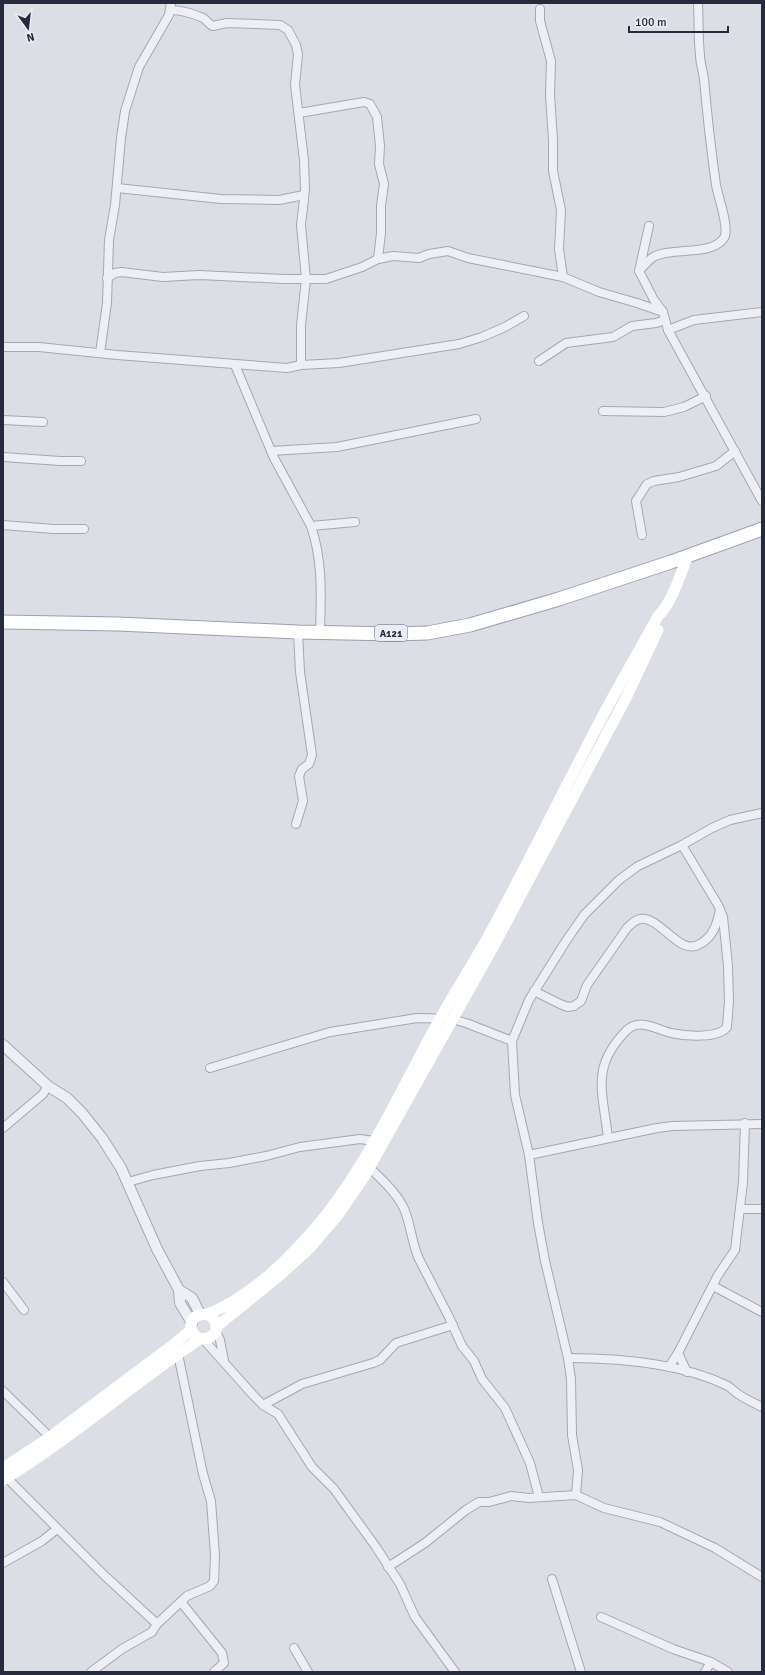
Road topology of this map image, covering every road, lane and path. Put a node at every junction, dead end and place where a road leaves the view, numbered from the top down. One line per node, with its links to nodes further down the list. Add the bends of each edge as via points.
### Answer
1 (698, 3): 9 (street, via 700,56 713,162 727,230 724,238 704,250 660,254 653,257)
2 (171, 7): 4 (street, via 204,18 213,26 227,23 285,27 298,54 295,85); 5 (street, via 133,82 125,111)
3 (540, 9): 10 (street, via 540,21 551,61 553,171 561,210 559,250)
4 (299, 113): 6 (street, via 304,160); 8 (street, via 364,102 370,104 376,112 380,146 379,164 384,184)
5 (117, 188): 6 (street, via 221,199 279,200); 11 (street, via 109,240)
6 (304, 195): 12 (street, via 301,225)
7 (649, 226): 9 (street)
8 (378, 259): 10 (street, via 401,256 419,258 448,251 468,258); 12 (street, via 331,278)
9 (639, 271): 15 (street)
10 (563, 277): 15 (street, via 599,292 637,303)
11 (107, 278): 12 (street, via 115,273 125,272 163,277 199,275); 18 (street, via 107,303)
12 (306, 279): 21 (street, via 301,325)
13 (762, 312): 16 (street, via 694,320)
14 (524, 316): 21 (street, via 482,337 459,344 339,363)
15 (664, 316): 16 (street); 19 (street, via 656,323 632,326 613,336 566,343)
16 (668, 330): 22 (street)
17 (3, 347): 18 (street, via 39,346)
18 (100, 353): 20 (street)
19 (539, 361)
20 (236, 365): 21 (street, via 287,368); 27 (street)
21 (301, 365)
22 (706, 396): 23 (street, via 678,409 664,412); 28 (street)
23 (603, 411)
24 (476, 419): 27 (street, via 337,448)
25 (3, 420): 26 (street)
26 (43, 422)
27 (271, 451): 34 (street)
28 (735, 451): 31 (street); 37 (street, via 716,466 647,484 636,501)
29 (3, 457): 30 (street)
30 (81, 461)
31 (762, 501)
32 (355, 522): 34 (street)
33 (3, 526): 35 (street)
34 (311, 526): 42 (street, via 317,550 322,596)
35 (84, 529)
36 (762, 529): 38 (main road, A121)
37 (642, 535)
38 (688, 555): 39 (main road); 42 (main road, A121, via 559,599 456,629 393,634)
39 (663, 612): 48 (main road, via 658,616 599,723 488,938); 49 (main road, via 664,618 626,698 492,950)
40 (3, 622): 41 (main road, A121)
41 (298, 632): 42 (main road, A121); 44 (street, via 300,672 312,754 309,764 302,769 299,776 303,801)
42 (320, 632)
43 (762, 813): 45 (street, via 730,820)
44 (296, 824)
45 (682, 845): 46 (street); 47 (street, via 638,866 604,894 584,916)
46 (720, 910): 47 (street, via 716,928 710,936 694,947 679,942 646,920 633,922 588,985 581,1001 574,1006 560,1004); 57 (street, via 728,966 727,1026 720,1032 707,1035 672,1033 643,1024 631,1026 606,1056 601,1090)
47 (534, 991): 50 (street, via 519,1020)
48 (440, 1019): 49 (street); 52 (street, via 417,1018 347,1029); 58 (main road)
49 (452, 1019): 50 (street); 60 (main road)
50 (512, 1041): 59 (street, via 515,1095)
51 (3, 1045): 53 (street)
52 (210, 1068)
53 (48, 1086): 56 (street, via 44,1094); 61 (street, via 82,1113 113,1154)
54 (744, 1123): 55 (street); 57 (street, via 673,1126); 62 (street)
55 (762, 1124)
56 (3, 1128)
57 (608, 1138): 59 (street)
58 (374, 1141): 61 (street, via 360,1139 300,1147 266,1156 200,1166); 69 (main road, via 338,1199 300,1246 268,1276 234,1300)
59 (529, 1154): 76 (street, via 545,1261)
60 (370, 1168): 70 (street, via 402,1206 415,1250); 72 (main road, via 338,1215 309,1249)
61 (128, 1182): 66 (street, via 157,1249)
62 (740, 1209): 63 (street); 65 (street, via 735,1250)
63 (762, 1209)
64 (3, 1282): 67 (street)
65 (713, 1286): 68 (street); 74 (street)
66 (179, 1290): 69 (street, via 192,1298); 71 (street, via 180,1303)
67 (24, 1310)
68 (762, 1312)
69 (203, 1314): 71 (main road, via 195,1317); 72 (main road, via 214,1320)
70 (453, 1325): 81 (street, via 420,1337 403,1340 380,1360 302,1384); 86 (street, via 462,1346 474,1361 479,1375 505,1408 530,1463)
71 (191, 1326): 73 (main road, via 193,1334); 83 (main road, via 163,1353)
72 (216, 1330): 73 (main road, via 209,1338); 77 (street)
73 (202, 1339): 75 (main road); 77 (street)
74 (678, 1353): 78 (street); 79 (street)
75 (178, 1354): 84 (main road, via 68,1436); 92 (street, via 211,1501 215,1555 213,1584 187,1596)
76 (568, 1358): 78 (street, via 594,1358); 85 (street, via 572,1435 578,1470)
77 (224, 1361): 81 (street)
78 (669, 1367): 79 (street)
79 (687, 1372): 82 (street, via 729,1387)
80 (3, 1391): 83 (street)
81 (263, 1405): 89 (street, via 278,1414 312,1467 334,1489)
82 (762, 1407)
83 (50, 1437): 84 (main road)
84 (4, 1475): 87 (street)
85 (576, 1494): 86 (street); 90 (street, via 604,1508 660,1522 715,1548)
86 (539, 1497): 89 (street, via 511,1496 479,1502 425,1543)
87 (57, 1529): 88 (street, via 42,1541); 94 (street)
88 (3, 1563)
89 (388, 1566): 100 (street, via 400,1584 415,1617)
90 (762, 1577)
91 (552, 1579): 101 (street)
92 (181, 1602): 94 (street); 98 (street, via 222,1654 224,1663)
93 (601, 1617): 96 (street, via 673,1649)
94 (157, 1624): 97 (street, via 152,1632 122,1649)
95 (294, 1648): 99 (street)
96 (711, 1662): 102 (street); 103 (street)
97 (91, 1672)
98 (214, 1672)
99 (308, 1672)
100 (455, 1672)
101 (581, 1672)
102 (705, 1672)
103 (728, 1672)

